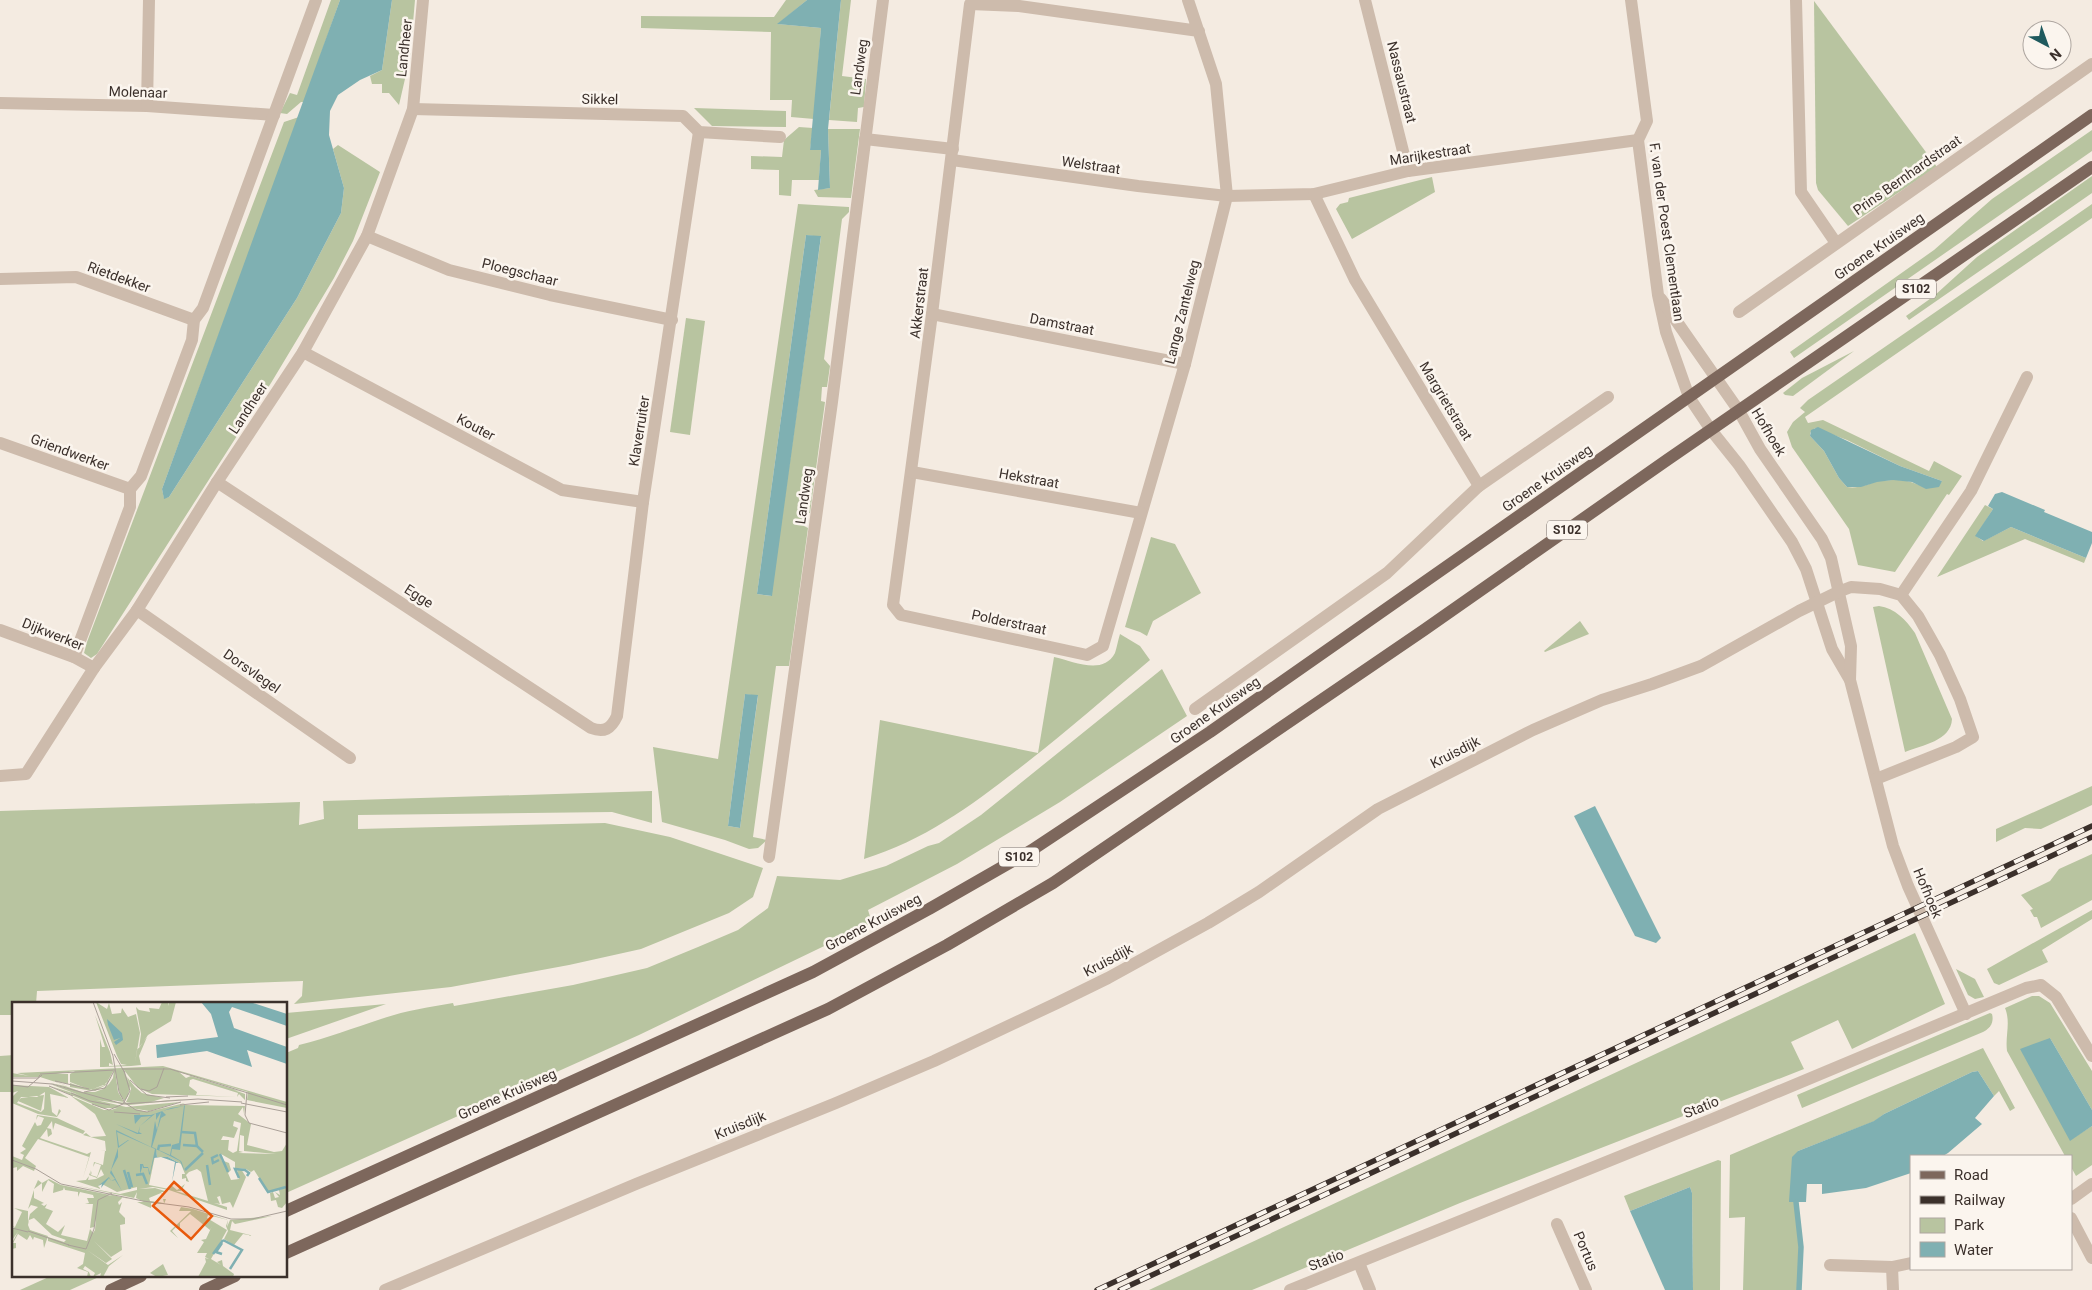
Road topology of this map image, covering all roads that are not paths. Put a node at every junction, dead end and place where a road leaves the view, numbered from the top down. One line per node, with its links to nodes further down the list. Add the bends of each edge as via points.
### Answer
1 (149, 0): 12 (street)
2 (316, 0): 14 (street)
3 (423, 0): 13 (street, Landheer)
4 (883, 0): 18 (street, Landweg)
5 (1188, 0): 9 (street, Lange Zantelweg)
6 (1365, 0): 22 (street, Nassaustraat)
7 (1631, 0): 19 (street, F. van der Poest Clementlaan, via 1647,121)
8 (1796, 0): 26 (street, via 1801,192)
9 (1199, 30): 20 (street, Akkerstraat, via 1020,6 970,4); 24 (street, Lange Zantelweg, via 1216,84)
10 (2092, 64): 26 (street, Prins Bernhardstraat)
11 (0, 103): 12 (street, Molenaar)
12 (147, 106): 14 (street, Molenaar)
13 (413, 109): 16 (street, Sikkel, via 683,116); 25 (street, Landheer)
14 (274, 115): 31 (street, via 203,308)
15 (2092, 116): 36 (main road, Groene Kruisweg / S102)
16 (699, 132): 17 (street); 32 (street, Klaverruiter)
17 (780, 137)
18 (865, 139): 20 (street); 63 (street, Landweg)
19 (1638, 140): 22 (street, Marijkestraat); 28 (street, F. van der Poest Clementlaan)
20 (953, 154): 24 (street, Welstraat, via 1138,186); 30 (street, Akkerstraat)
21 (2092, 167): 39 (main road, S102)
22 (1408, 171): 23 (street, Marijkestraat)
23 (1314, 194): 24 (street, Marijkestraat); 44 (street, Margrietstraat, via 1355,280)
24 (1227, 196): 34 (street, Lange Zantelweg)
25 (367, 236): 32 (street, Ploegschaar, via 449,270); 33 (street, Landheer)
26 (1836, 243): 29 (street, Prins Bernhardstraat)
27 (0, 279): 31 (street, Rietdekker, via 76,277)
28 (1658, 295): 36 (street, Hofhoek); 38 (street, F. van der Poest Clementlaan, via 1666,332)
29 (1739, 312)
30 (932, 314): 34 (street, Damstraat); 42 (street, Akkerstraat)
31 (194, 320): 45 (street, via 192,340 141,476)
32 (672, 320): 46 (street, Klaverruiter)
33 (303, 352): 43 (street, Landheer); 46 (street, Kouter, via 562,490)
34 (1185, 364): 47 (street, Lange Zantelweg)
35 (2027, 377): 49 (street, via 1971,491)
36 (1716, 378): 38 (main road, Groene Kruisweg / S102); 39 (street, Hofhoek)
37 (1608, 397): 44 (street)
38 (1689, 397): 40 (street, F. van der Poest Clementlaan); 68 (main road, Groene Kruisweg / S102, via 1118,794 1032,850 813,972)
39 (1739, 411): 40 (main road, S102); 48 (street, Hofhoek, via 1760,449 1822,539)
40 (1711, 430): 50 (street, Hofhoek, via 1792,542 1806,569); 71 (main road, S102, via 1069,872 947,946 828,1009)
41 (0, 443): 45 (street, Griendwerker)
42 (912, 472): 47 (street, Hekstraat); 51 (street, Akkerstraat)
43 (217, 482): 52 (street, Landheer); 59 (street, Egge, via 591,728)
44 (1479, 486): 58 (street, Groene Kruisweg, via 1387,573)
45 (130, 490): 55 (street, via 130,507)
46 (643, 502): 59 (street, Klaverruiter, via 617,716 613,725)
47 (1140, 513): 53 (street, Lange Zantelweg)
48 (1838, 592): 49 (street, via 1851,587 1880,588); 50 (street); 57 (street, Hofhoek, via 1850,646)
49 (1901, 595): 62 (street, via 1918,616 1944,664 1973,737 1956,748)
50 (1817, 602): 57 (street, Hofhoek, via 1832,649); 81 (street, Kruisdijk, via 1701,666 1602,700 1533,730 1386,805 1260,892 1108,978 1057,1003 836,1103)
51 (893, 605): 53 (street, Polderstraat, via 902,616 1087,655 1103,646)
52 (137, 610): 56 (street, Landheer); 60 (street, Dorsvlegel)
53 (1110, 628)
54 (0, 630): 55 (street, Dijkwerker)
55 (74, 657): 56 (street, Dijkwerker)
56 (94, 668): 61 (street, Landheer, via 26,774)
57 (1850, 680): 62 (street, Hofhoek)
58 (1195, 709)
59 (605, 730)
60 (350, 758)
61 (0, 776)
62 (1876, 778): 64 (street, Hofhoek, via 1893,846 1908,886)
63 (769, 857)
64 (1966, 1014): 65 (street, Statio, via 2026,988 2041,985 2056,997); 73 (street, Statio)
65 (2092, 1056)
66 (2092, 1184): 67 (street)
67 (2072, 1198)
68 (288, 1210)
69 (2072, 1220): 72 (street)
70 (1557, 1224): 84 (street, Portus)
71 (288, 1252)
72 (2092, 1258)
73 (1359, 1263): 82 (street, Statio); 83 (street)
74 (1910, 1263): 76 (street)
75 (1830, 1265): 76 (street)
76 (1892, 1267): 85 (street)
77 (138, 1278): 79 (main road)
78 (231, 1278): 80 (main road)
79 (111, 1290)
80 (205, 1290)
81 (385, 1290)
82 (1290, 1290)
83 (1370, 1290)
84 (1586, 1290)
85 (1893, 1290)

